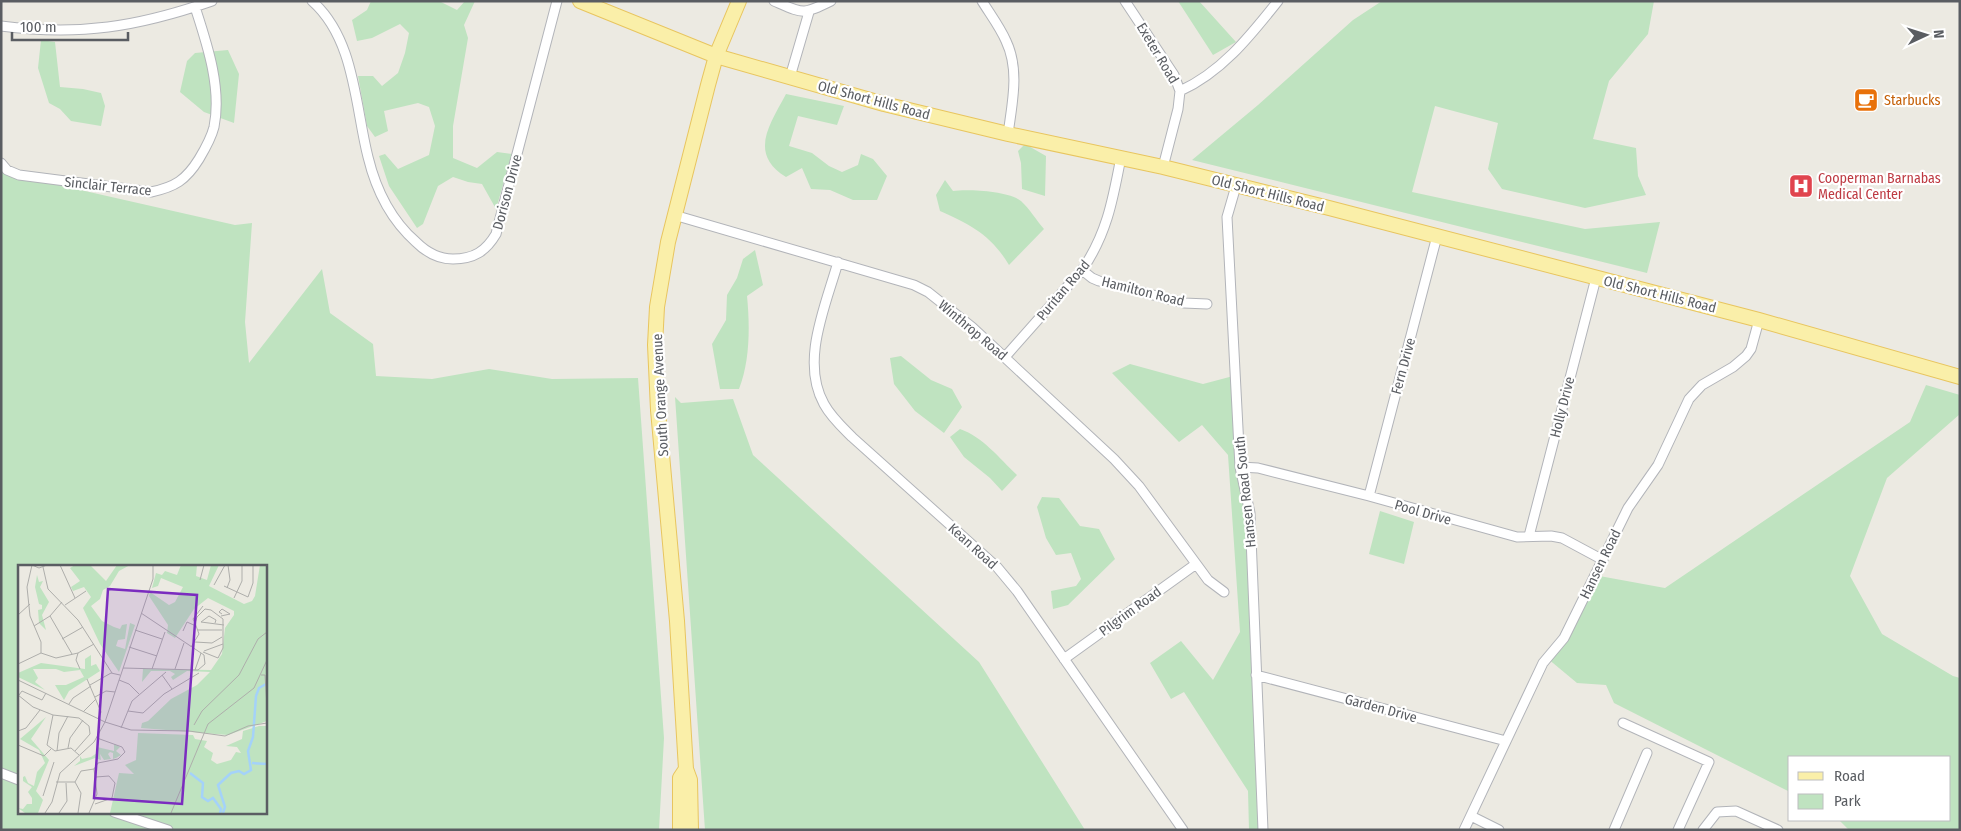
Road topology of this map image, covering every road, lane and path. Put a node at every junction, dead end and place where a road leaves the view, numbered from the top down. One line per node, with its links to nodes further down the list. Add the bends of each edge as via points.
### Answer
1 (212, 1): 11 (street)
2 (312, 1): 3 (street, Dorison Drive, via 338,36 346,58 368,158 382,199 398,224 426,251 450,259 479,254 490,245 496,234)
3 (557, 1)
4 (580, 1): 14 (main road, Old Short Hills Road)
5 (739, 1): 14 (main road, South Orange Avenue)
6 (774, 1): 12 (street)
7 (831, 1): 12 (street)
8 (982, 1): 17 (street, via 1007,43 1011,57 1014,89)
9 (1126, 1): 16 (street, Exeter Road, via 1174,75)
10 (1278, 1): 16 (street, via 1234,54)
11 (195, 7): 13 (street, via 151,21 98,29 34,30); 19 (street, Sinclair Terrace, via 214,76 215,112 214,128 207,146 186,176 170,188 151,192 19,175)
12 (809, 12): 15 (street)
13 (1, 26)
14 (716, 56): 15 (main road, Old Short Hills Road); 22 (main road, South Orange Avenue)
15 (790, 78): 17 (main road, Old Short Hills Road)
16 (1180, 91): 20 (street, Exeter Road)
17 (1008, 134): 18 (main road, Old Short Hills Road)
18 (1121, 157): 20 (main road, Old Short Hills Road); 25 (street, Puritan Road, via 1107,222)
19 (1, 163)
20 (1163, 167): 21 (main road, Old Short Hills Road)
21 (1236, 186): 23 (main road, Old Short Hills Road); 31 (street, Hansen Road South, via 1227,217)
22 (674, 215): 24 (street, Winthrop Road); 42 (main road, South Orange Avenue, via 657,307 655,345)
23 (1437, 236): 26 (main road, Old Short Hills Road); 32 (street, Fern Drive)
24 (838, 262): 29 (street, Winthrop Road, via 928,292); 37 (street, Kean Road, via 815,344 814,376 825,406 852,437 997,567)
25 (1082, 270): 27 (street, Hamilton Road, via 1099,281 1184,303); 29 (street, Puritan Road)
26 (1596, 278): 28 (main road, Old Short Hills Road); 33 (street, Holly Drive)
27 (1207, 304)
28 (1759, 320): 30 (main road, Old Short Hills Road); 34 (street, Hansen Road, via 1746,356 1702,385 1689,399 1658,465 1628,508)
29 (1005, 357): 35 (street, Winthrop Road, via 1130,476)
30 (1960, 377)
31 (1240, 467): 32 (street, Pool Drive, via 1258,468); 38 (street, Hansen Road South, via 1250,513)
32 (1369, 496): 33 (street, Pool Drive, via 1508,534)
33 (1528, 536): 34 (street, Pool Drive, via 1562,538)
34 (1603, 560): 40 (street, Hansen Road, via 1564,638 1543,663)
35 (1196, 564): 36 (street, Winthrop Road, via 1208,580); 37 (street, Pilgrim Road)
36 (1224, 592)
37 (1064, 659): 50 (street, Kean Road)
38 (1256, 675): 40 (street, Garden Drive); 51 (street, Hansen Road South)
39 (1623, 724): 55 (street, via 1709,762)
40 (1506, 741): 46 (street, Hansen Road)
41 (1647, 753): 54 (street)
42 (686, 769): 48 (main road, South Orange Avenue, via 680,778); 49 (main road, South Orange Avenue, via 690,780)
43 (1, 773): 44 (street)
44 (18, 780)
45 (120, 814): 47 (street)
46 (1471, 816): 52 (street, Hansen Road); 53 (street)
47 (168, 830)
48 (680, 830)
49 (691, 830)
50 (1183, 830)
51 (1262, 830)
52 (1464, 830)
53 (1499, 830)
54 (1614, 830)
55 (1678, 830)
56 (1703, 830): 57 (street, via 1718,812 1736,811)
57 (1778, 830)

